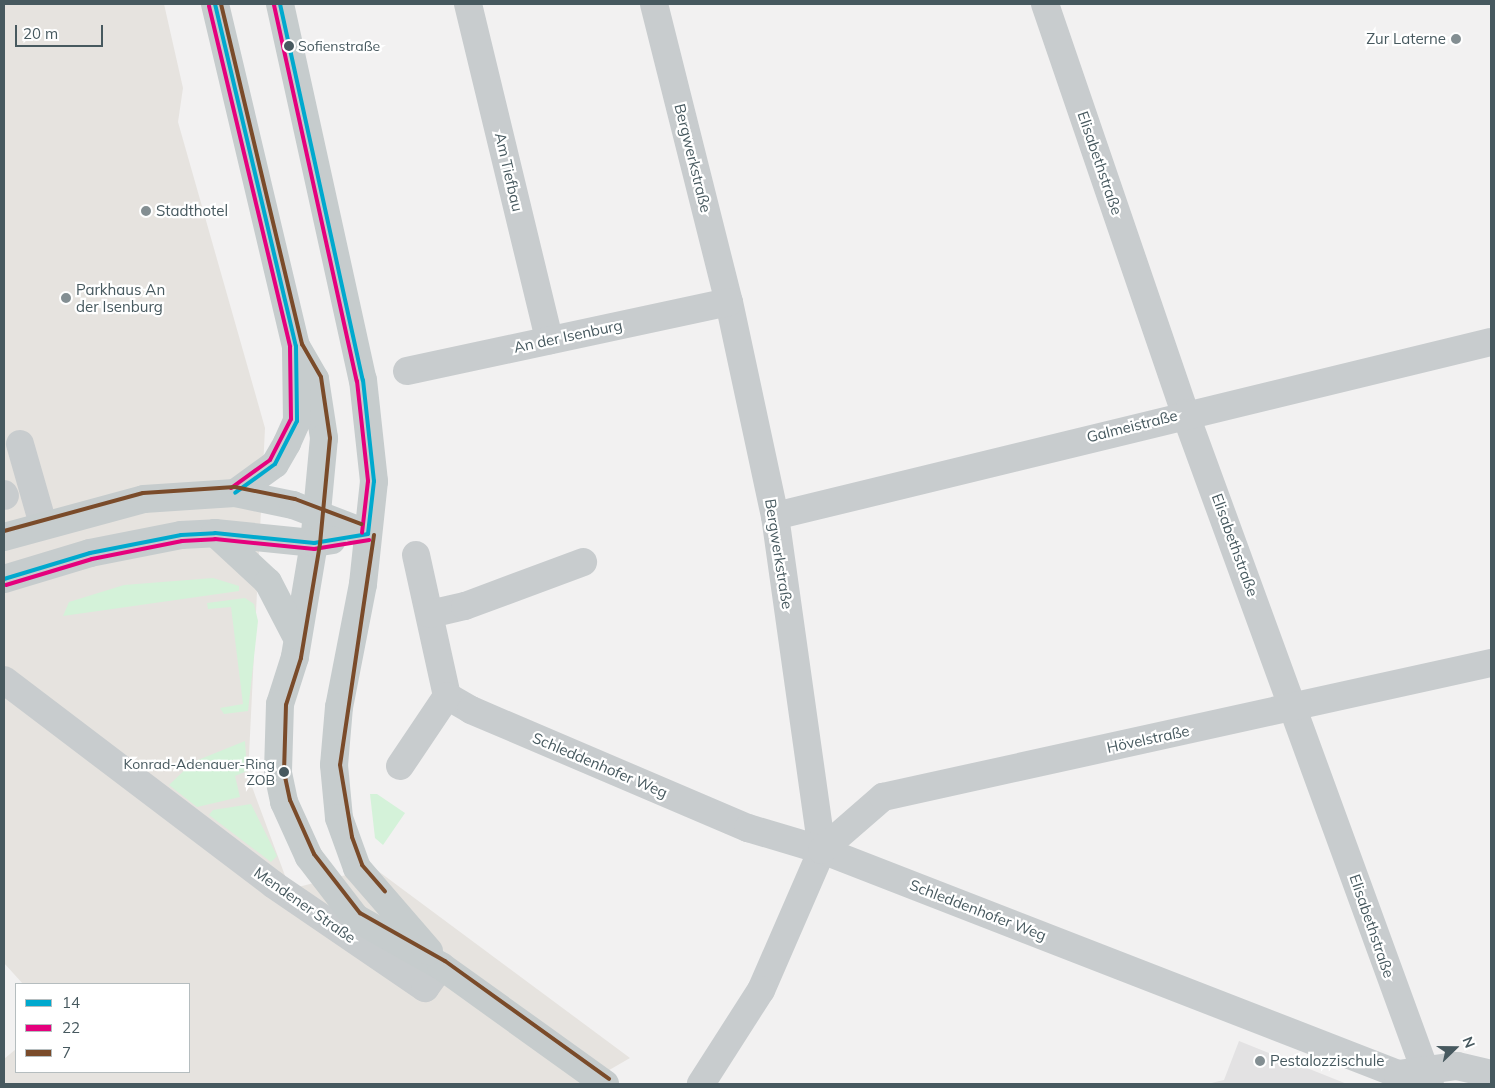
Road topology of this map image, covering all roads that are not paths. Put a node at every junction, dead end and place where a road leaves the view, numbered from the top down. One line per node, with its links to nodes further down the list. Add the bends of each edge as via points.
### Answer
1 (215, 4): 9 (main road)
2 (280, 4): 18 (main road, via 363,380 374,481)
3 (468, 4): 7 (street, Am Tiefbau)
4 (654, 4): 6 (street, Bergwerkstraße)
5 (1045, 4): 11 (street, Elisabethstraße)
6 (729, 302): 7 (street, An der Isenburg); 15 (street, Bergwerkstraße)
7 (549, 340): 10 (street, An der Isenburg)
8 (1491, 342): 11 (street, Galmeistraße)
9 (296, 346): 13 (main road, via 297,421 275,464); 14 (main road, via 316,379 324,438)
10 (407, 371)
11 (1185, 413): 15 (street, Galmeistraße); 29 (street, Elisabethstraße)
12 (20, 444): 16 (street)
13 (235, 493): 14 (main road); 16 (main road, via 144,499)
14 (318, 513): 18 (main road); 20 (main road)
15 (775, 516): 31 (street, Bergwerkstraße)
16 (43, 524): 19 (main road)
17 (215, 533): 20 (main road); 23 (main road, via 90,553); 25 (main road, via 268,582)
18 (368, 534): 20 (main road); 32 (main road, via 339,707 334,765 339,818 357,868)
19 (4, 536)
20 (314, 543): 25 (main road)
21 (416, 555): 24 (street)
22 (583, 562): 24 (street)
23 (4, 579)
24 (430, 614): 28 (street)
25 (295, 634): 32 (main road, via 295,657 280,704 278,773 295,831 327,884 356,918)
26 (1491, 663): 29 (street, Hövelstraße)
27 (4, 680): 32 (street, Mendener Straße, via 274,885 425,988)
28 (447, 696): 30 (street); 31 (street, Schleddenhofer Weg, via 471,710 748,828)
29 (1295, 707): 31 (street, Hövelstraße, via 883,797); 34 (street, Elisabethstraße)
30 (400, 766)
31 (822, 850): 34 (street, Schleddenhofer Weg, via 1398,1074); 36 (street, via 761,990)
32 (441, 966): 35 (main road)
33 (1491, 1074): 34 (street, Schleddenhofer Weg, via 1456,1066)
34 (1427, 1078)
35 (605, 1084)
36 (701, 1084)

